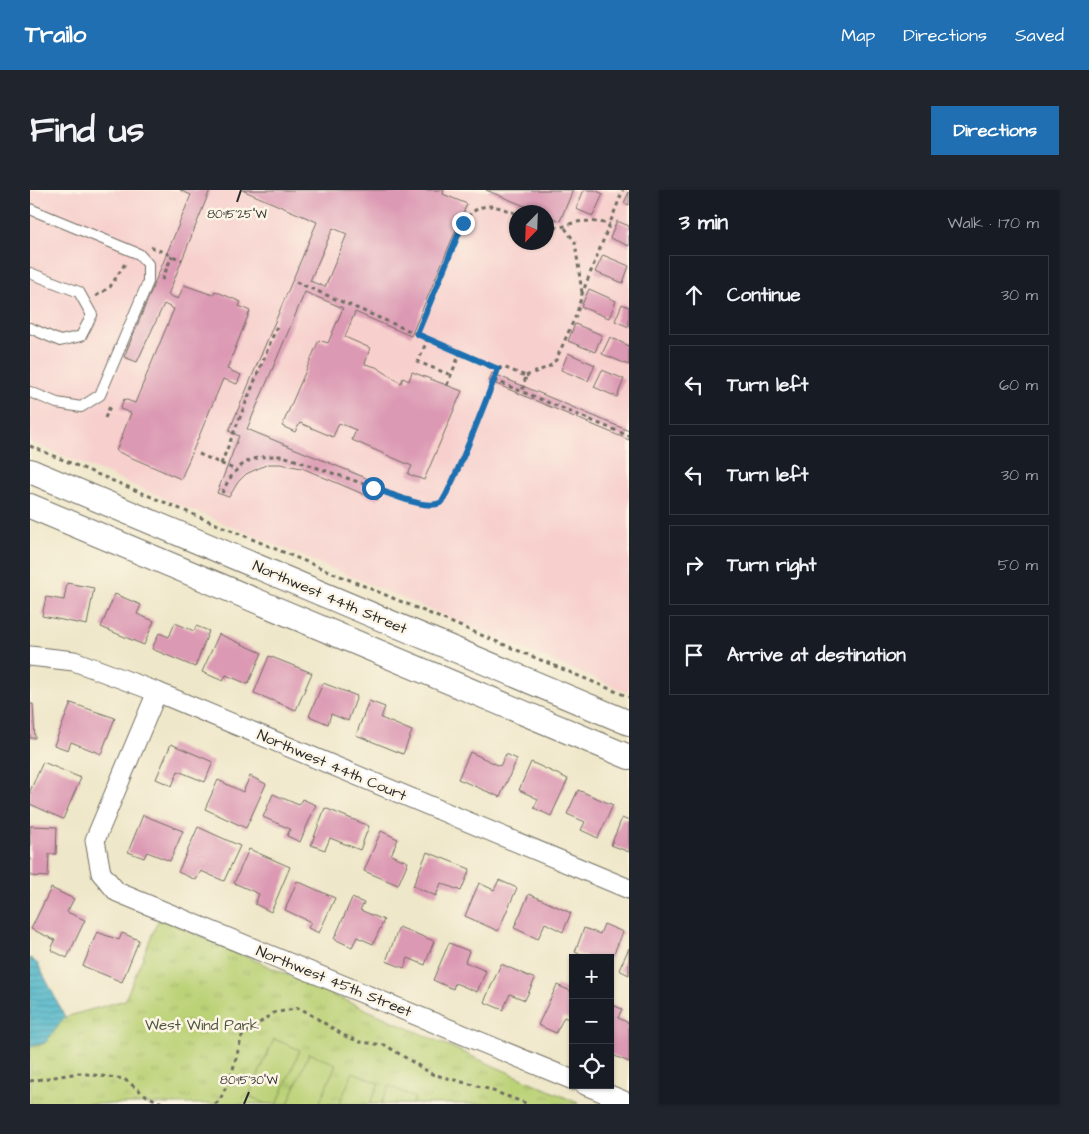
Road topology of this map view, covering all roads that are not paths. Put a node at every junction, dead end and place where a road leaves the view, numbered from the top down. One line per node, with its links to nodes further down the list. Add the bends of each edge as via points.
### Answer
1 (30, 209): 4 (lane, via 139,254 148,264 148,282 100,395 81,407)
2 (30, 273): 3 (lane, via 78,292 92,315 82,336 60,341)
3 (30, 328)
4 (30, 392)
5 (30, 471): 9 (street, Northwest 44th Street)
6 (30, 506): 10 (street)
7 (30, 656): 8 (street, Northwest 44th Court, via 74,661)
8 (157, 692): 11 (street, Northwest 44th Court); 12 (street, Northwest 45th Street, via 95,840 101,873 117,892)
9 (629, 723)
10 (629, 757)
11 (629, 890)
12 (569, 1078)
13 (594, 1089): 14 (street)
14 (629, 1104)

